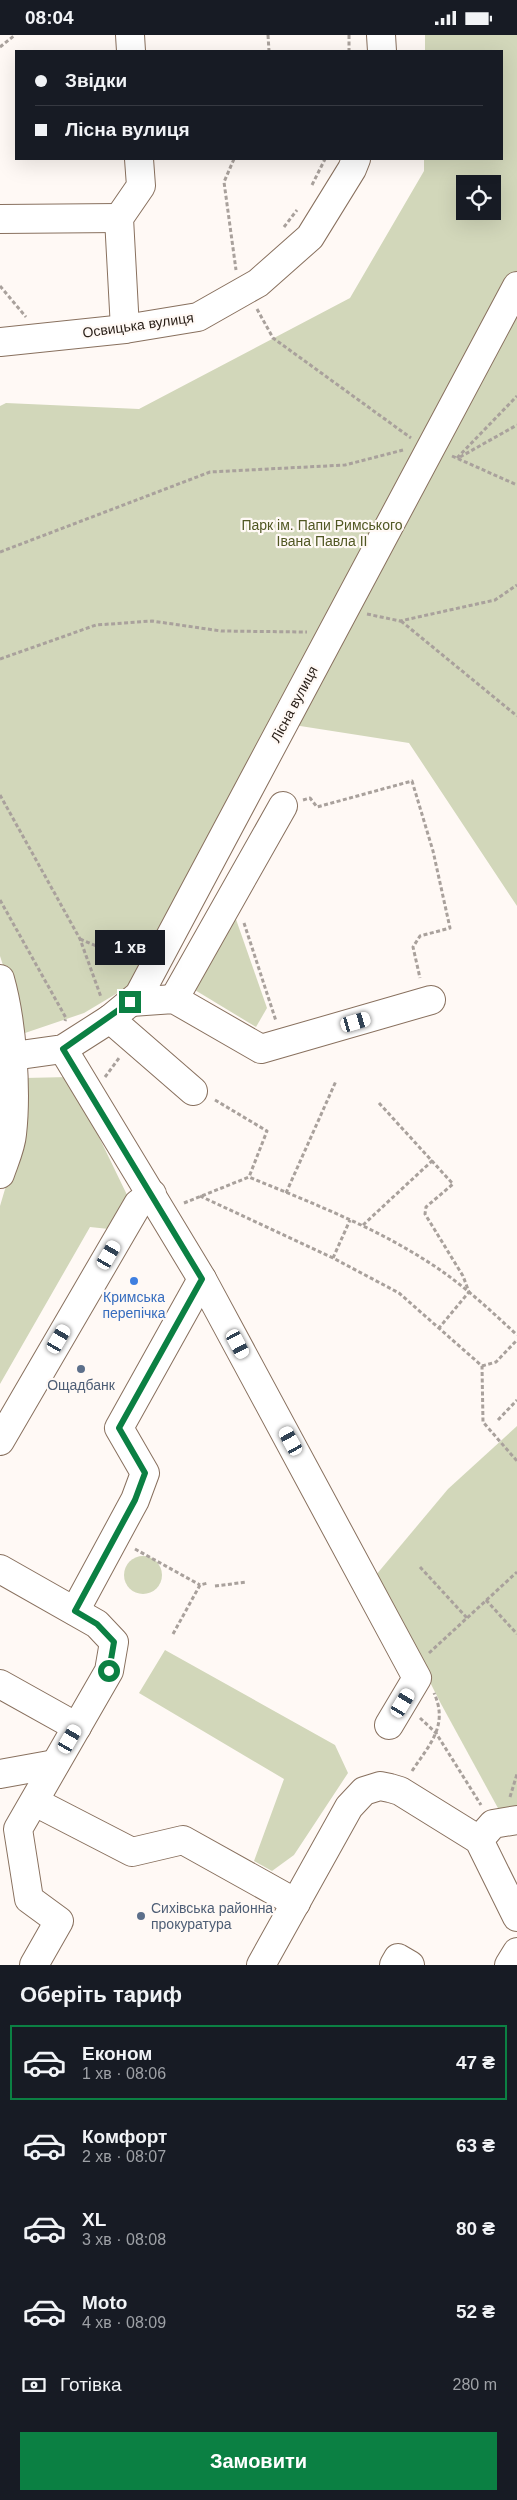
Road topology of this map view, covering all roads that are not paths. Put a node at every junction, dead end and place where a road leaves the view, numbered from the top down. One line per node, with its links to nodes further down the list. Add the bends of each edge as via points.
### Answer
1 (130, 35): 3 (street)
2 (381, 35): 4 (street)
3 (131, 50)
4 (382, 50)
5 (139, 160): 7 (street, via 141,186)
6 (356, 160): 10 (street, Освицька вулиця, via 310,237 258,283 245,280 198,317)
7 (119, 218): 8 (street); 10 (street)
8 (0, 219)
9 (517, 286): 16 (street, Лісна вулиця, via 426,446 332,632 152,970)
10 (125, 329): 11 (street, Освицька вулиця)
11 (0, 342)
12 (283, 806): 15 (street)
13 (0, 979): 18 (street)
14 (426, 991): 15 (street, via 261,1049)
15 (174, 999): 16 (street)
16 (126, 1005): 17 (street, Лісна вулиця); 19 (street)
17 (63, 1049): 18 (street, Лісна вулиця); 21 (street)
18 (13, 1056): 20 (street, via 12,1135)
19 (204, 1096)
20 (0, 1175)
21 (157, 1203): 22 (street); 23 (street, via 138,1204)
22 (202, 1279): 25 (street, via 119,1428 145,1473 135,1500); 27 (street, via 417,1678)
23 (0, 1441)
24 (0, 1569): 25 (street)
25 (75, 1611): 28 (street, via 97,1624 114,1642 109,1671)
26 (0, 1684): 28 (street)
27 (396, 1714)
28 (77, 1727): 29 (street)
29 (55, 1765): 30 (street); 31 (street)
30 (0, 1774)
31 (35, 1802): 33 (street, via 132,1852 183,1840); 36 (street, via 18,1829 30,1899 59,1921)
32 (496, 1828): 33 (street, via 400,1791 372,1787 356,1797); 34 (street)
33 (296, 1903): 37 (street)
34 (517, 1917)
35 (517, 1952): 40 (street)
36 (34, 1965)
37 (262, 1965)
38 (394, 1965): 39 (street, via 398,1958)
39 (410, 1965)
40 (509, 1965)

